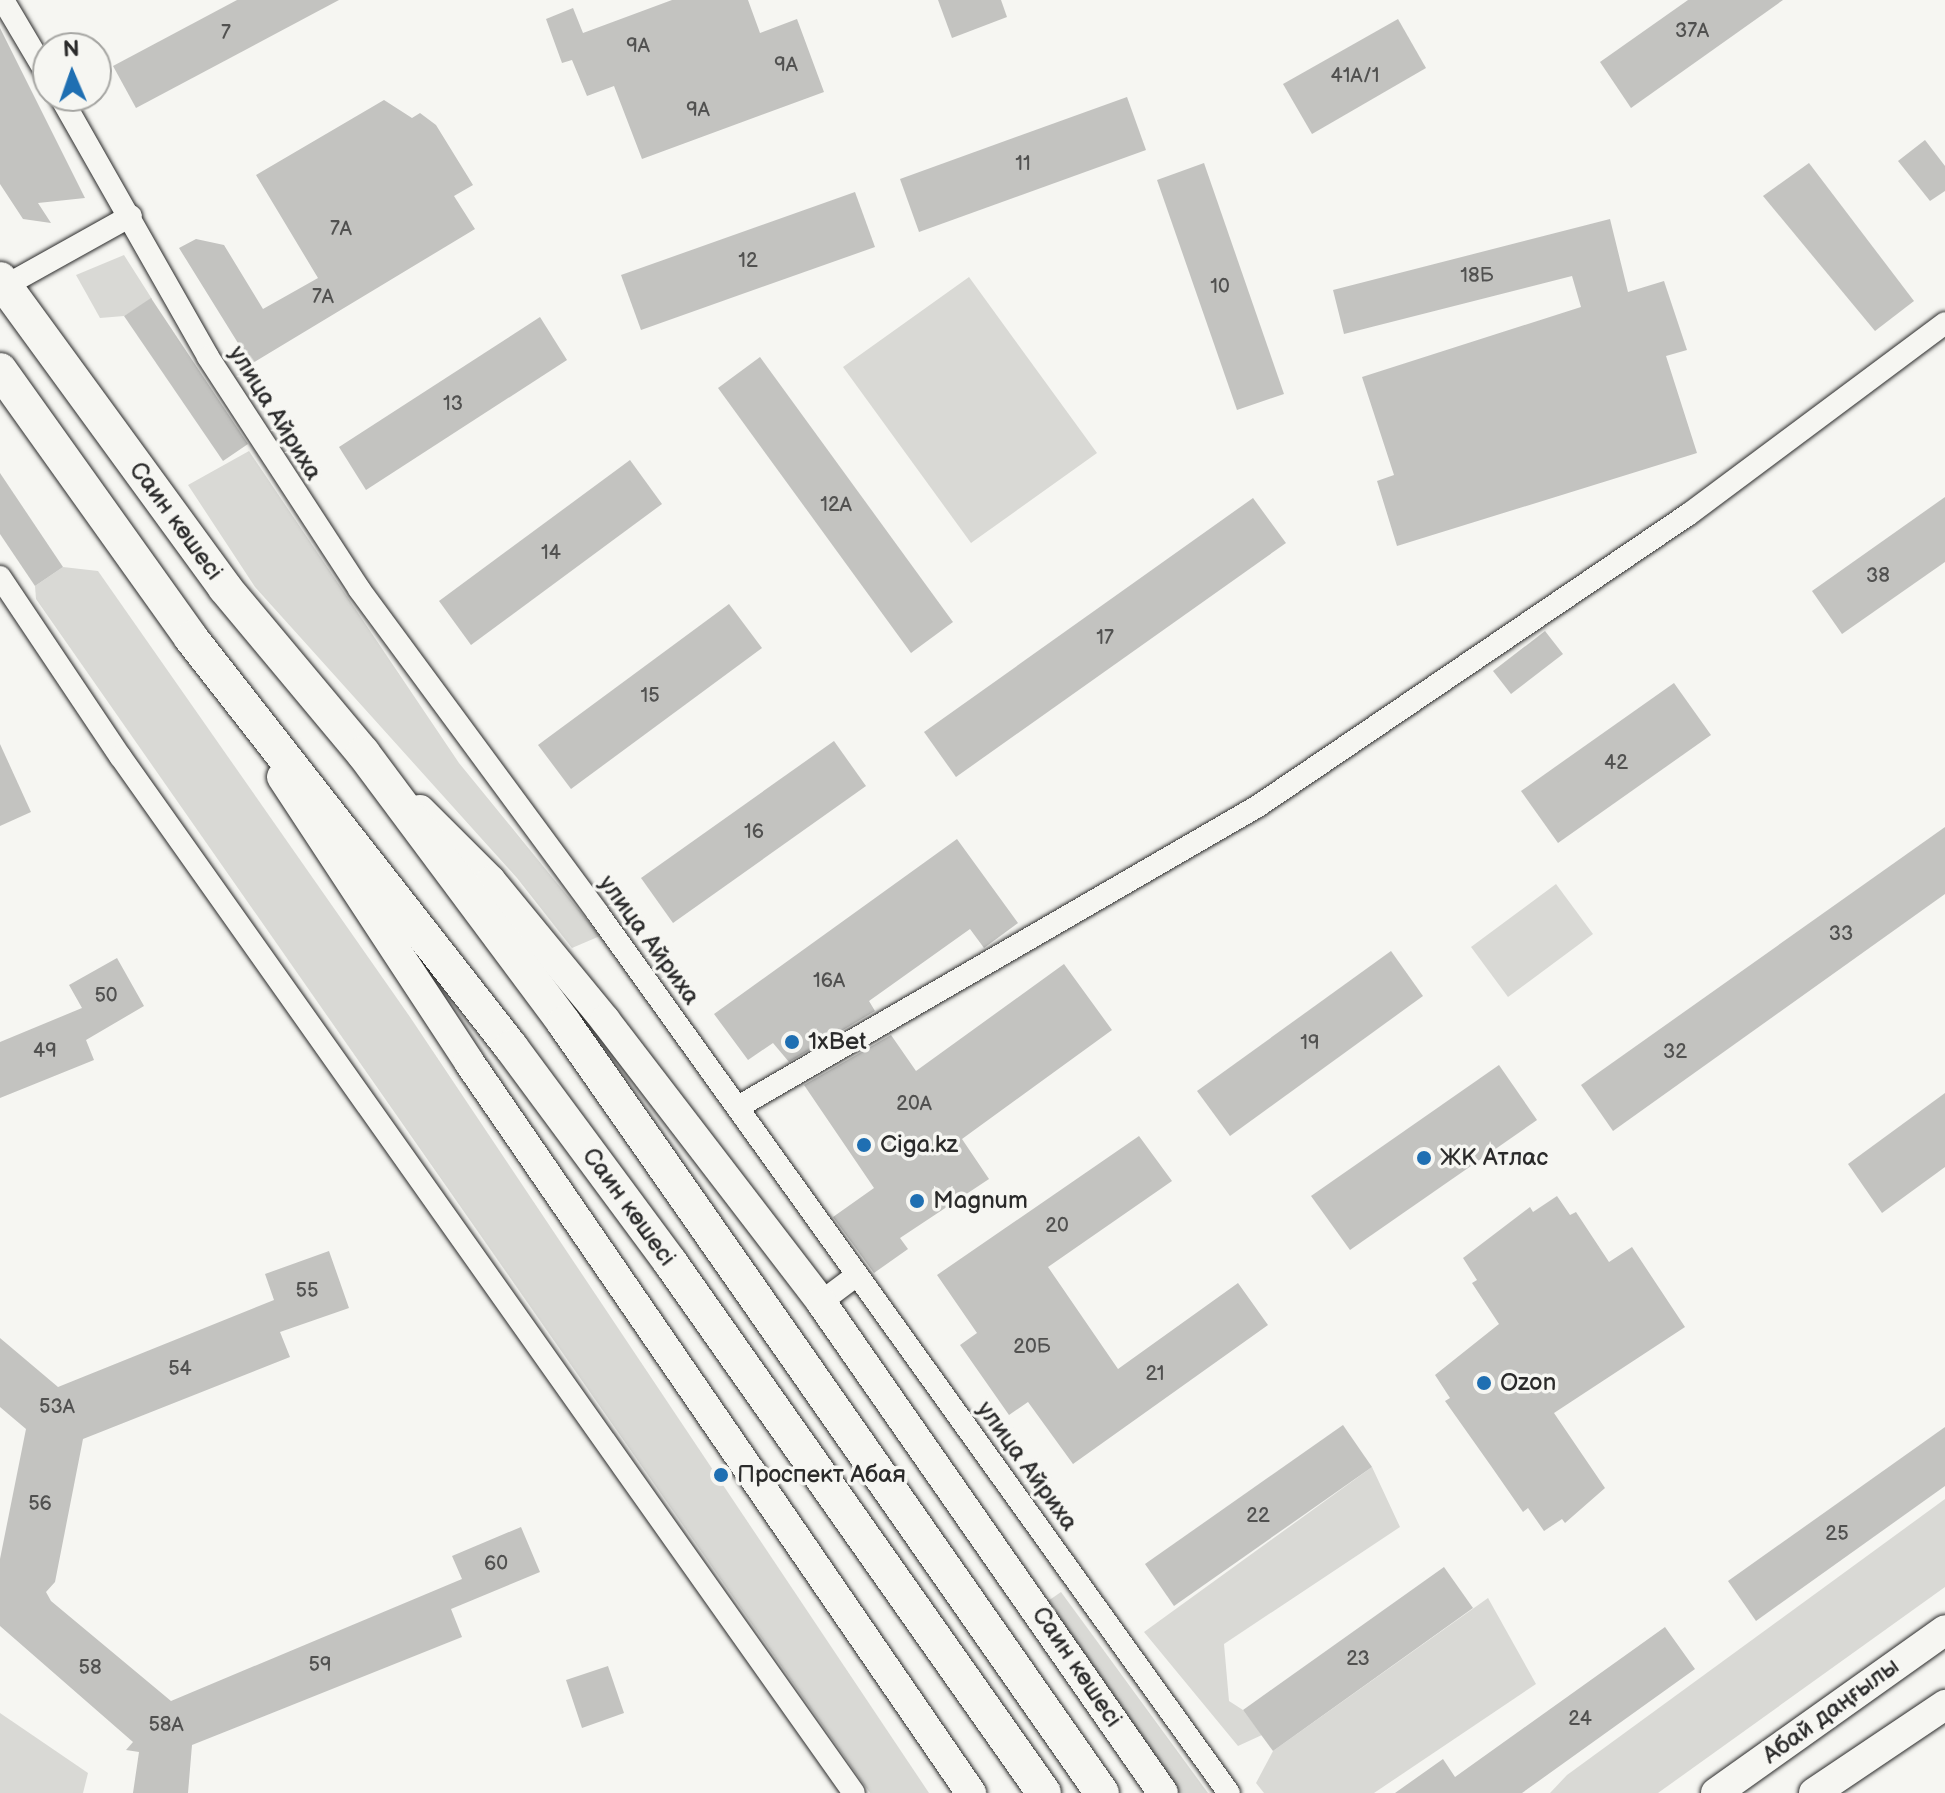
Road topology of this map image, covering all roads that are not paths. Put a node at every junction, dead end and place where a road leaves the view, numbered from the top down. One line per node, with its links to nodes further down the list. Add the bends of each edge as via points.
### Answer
1 (3, 0): 2 (street)
2 (32, 49)
3 (69, 112): 4 (street, улица Айриха)
4 (131, 216): 5 (street); 11 (street, улица Айриха, via 208,357 350,576)
5 (2, 283): 10 (main road, Саин көшесі, via 225,588)
6 (1945, 323): 11 (street, via 1689,514 1258,806)
7 (0, 370): 9 (main road, Саин көшесі)
8 (0, 577): 16 (street, via 120,756)
9 (191, 638): 17 (main road, Саин көшесі, via 469,1062); 18 (main road, Саин көшесі, via 511,1047 661,1249)
10 (363, 753): 13 (main road, Саин көшесі, via 491,881); 19 (main road, Саин көшесі, via 564,1023)
11 (738, 1107): 12 (street, улица Айриха)
12 (857, 1275): 13 (street); 21 (street, улица Айриха)
13 (821, 1302): 20 (main road, Саин көшесі)
14 (1945, 1630): 22 (main road, Абай даңғылы)
15 (1945, 1705): 23 (main road)
16 (854, 1793)
17 (971, 1793)
18 (1044, 1793)
19 (1102, 1793)
20 (1163, 1793)
21 (1229, 1793)
22 (1716, 1793)
23 (1814, 1793)

